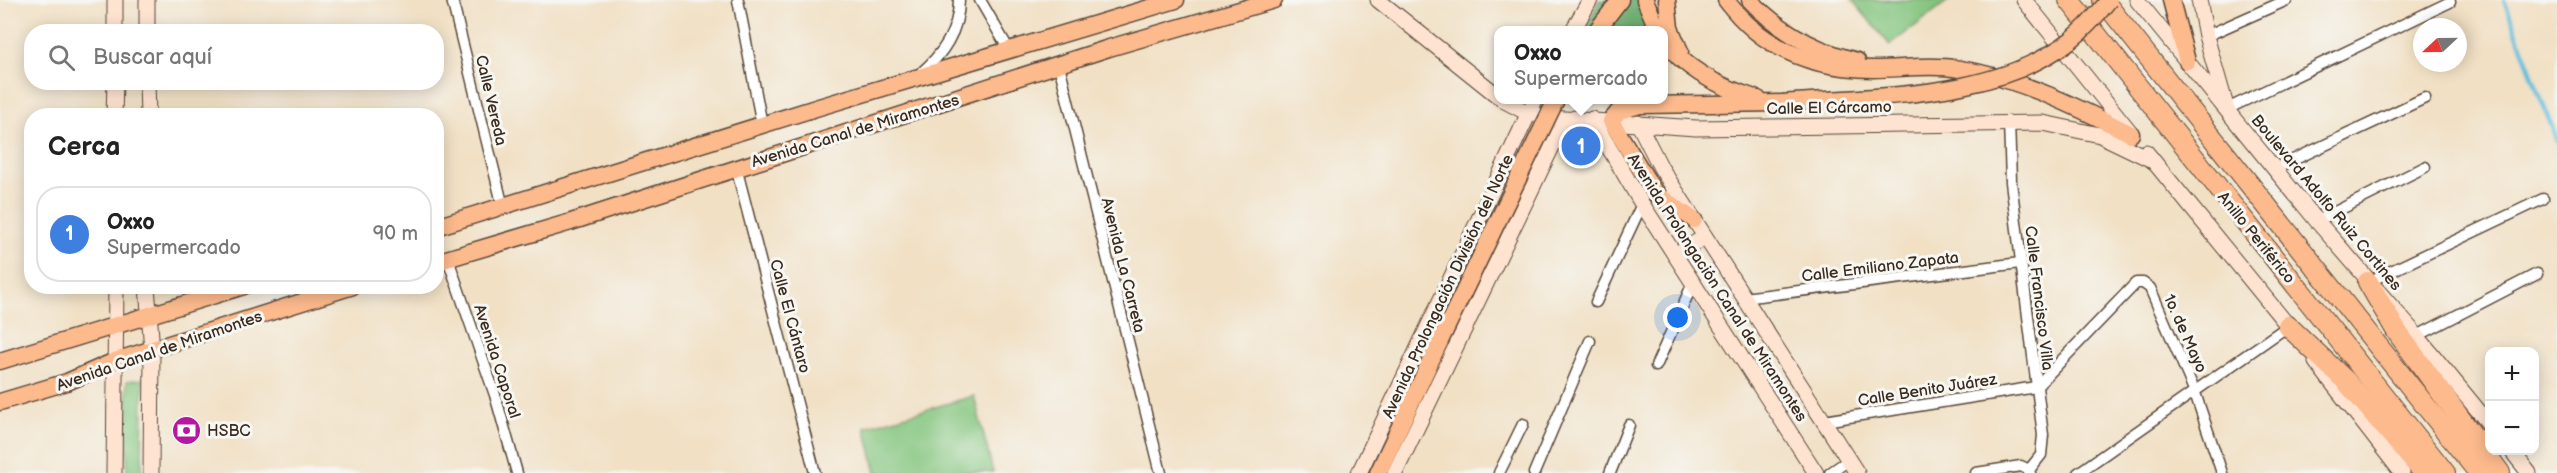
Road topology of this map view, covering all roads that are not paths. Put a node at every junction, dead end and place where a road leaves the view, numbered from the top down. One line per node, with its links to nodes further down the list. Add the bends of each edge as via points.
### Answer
1 (115, 0): 26 (main road)
2 (147, 0): 27 (main road)
3 (452, 0): 64 (street, Calle Vereda)
4 (738, 0): 54 (street)
5 (959, 0): 38 (street, via 952,36 931,64)
6 (980, 0): 33 (street)
7 (1176, 0): 24 (main road, Avenida Canal de Miramontes)
8 (1274, 0): 35 (main road, Avenida Canal de Miramontes)
9 (1378, 0): 41 (main road)
10 (1590, 0): 28 (main road)
11 (1620, 0): 29 (main road)
12 (1645, 0): 30 (main road)
13 (1667, 0): 37 (main road, via 1675,40)
14 (1726, 0): 36 (main road, via 1753,31 1791,55 1839,67)
15 (1750, 0): 36 (main road, via 1780,27 1814,47)
16 (2024, 0): 55 (main road)
17 (2069, 0): 119 (highway, Anillo Periférico)
18 (2109, 0): 25 (main road, bridge)
19 (2137, 0): 34 (main road, Boulevard Adolfo Ruiz Cortines)
20 (2171, 0): 34 (main road)
21 (2199, 0): 31 (main road)
22 (2287, 0): 31 (street)
23 (2450, 2): 48 (street)
24 (1149, 4): 33 (main road, Avenida Canal de Miramontes)
25 (2101, 5): 43 (main road, bridge, via 2071,40 2041,60 2010,73 1936,90); 120 (highway, Anillo Periférico)
26 (115, 24)
27 (147, 24)
28 (1575, 26)
29 (1600, 26)
30 (1656, 26)
31 (2206, 36): 48 (main road)
32 (1668, 44): 37 (main road)
33 (1009, 50): 38 (main road, Avenida Canal de Miramontes)
34 (2187, 61): 48 (main road, Boulevard Adolfo Ruiz Cortines)
35 (1059, 65): 59 (main road, Avenida Canal de Miramontes); 105 (street, Avenida La Carreta)
36 (1893, 68): 55 (main road, via 1933,66 1978,72 2058,100)
37 (1695, 71): 43 (main road, via 1727,88)
38 (913, 79): 54 (main road, Avenida Canal de Miramontes)
39 (114, 90): 46 (main road)
40 (147, 90): 47 (main road)
41 (1494, 93)
42 (2425, 98): 61 (street)
43 (1778, 103): 51 (main road, via 1640,105 1619,111)
44 (1554, 104): 107 (main road, bridge)
45 (1532, 106): 49 (main road, Calle El Cárcamo, via 1550,118); 56 (main road, Avenida Prolongación División del Norte)
46 (114, 108)
47 (147, 108)
48 (2227, 108): 61 (main road, Boulevard Adolfo Ruiz Cortines)
49 (1575, 118): 50 (main road, Calle El Cárcamo); 57 (main road, Avenida Prolongación División del Norte, via 1560,130)
50 (1592, 119): 51 (main road, Calle El Cárcamo); 63 (main road, Avenida Prolongación Canal de Miramontes)
51 (1611, 120): 53 (main road, Calle El Cárcamo); 65 (main road, via 1655,193)
52 (2010, 121): 53 (main road, Calle El Cárcamo, via 1696,128); 58 (main road, Calle El Cárcamo, via 2081,129); 71 (street, Calle Francisco Villa, via 2011,182)
53 (1638, 123): 65 (main road, Avenida Prolongación Canal de Miramontes)
54 (762, 125): 64 (main road, Avenida Canal de Miramontes)
55 (2131, 134): 58 (main road)
56 (1516, 138): 57 (main road, via 1538,142); 106 (main road, Avenida Prolongación División del Norte)
57 (1547, 156): 108 (main road, Avenida Prolongación División del Norte)
58 (2152, 160): 83 (main road)
59 (736, 167): 70 (main road, Avenida Canal de Miramontes); 104 (street, Calle El Cántaro)
60 (2425, 167): 66 (street)
61 (2274, 169): 66 (main road, Boulevard Adolfo Ruiz Cortines)
62 (2543, 199): 74 (street)
63 (1642, 204): 69 (main road, Avenida Prolongación Canal de Miramontes); 81 (street)
64 (503, 207): 67 (main road, Avenida Canal de Miramontes)
65 (1694, 220): 68 (main road, Avenida Prolongación Canal de Miramontes)
66 (2317, 221): 74 (main road, Boulevard Adolfo Ruiz Cortines)
67 (444, 225)
68 (1705, 237): 69 (main road); 80 (main road, Avenida Prolongación Canal de Miramontes)
69 (1675, 255): 75 (main road, Avenida Prolongación Canal de Miramontes)
70 (444, 259)
71 (2020, 263): 80 (street, Calle Emiliano Zapata); 91 (street, Calle Francisco Villa)
72 (444, 265): 103 (street, Avenida Caporal, via 495,395)
73 (2537, 274): 85 (street)
74 (2368, 282): 85 (main road, Boulevard Adolfo Ruiz Cortines); 121 (highway, via 2392,325)
75 (1693, 283): 90 (street); 112 (main road, Avenida Prolongación Canal de Miramontes)
76 (116, 294): 84 (main road)
77 (147, 294): 82 (main road)
78 (218, 294): 82 (main road, Avenida Canal de Miramontes)
79 (328, 294): 87 (main road, Avenida Canal de Miramontes)
80 (1744, 298): 95 (main road, Avenida Prolongación Canal de Miramontes)
81 (1596, 302)
82 (148, 316): 84 (main road, Avenida Canal de Miramontes); 87 (main road)
83 (2288, 326): 92 (street); 117 (main road); 118 (highway, via 2346,381)
84 (116, 327): 88 (main road, Avenida Canal de Miramontes); 89 (main road)
85 (2417, 336): 94 (main road, Boulevard Adolfo Ruiz Cortines)
86 (1590, 341): 110 (street)
87 (152, 350): 89 (main road, Avenida Canal de Miramontes); 102 (main road)
88 (0, 361)
89 (115, 361): 93 (main road, Avenida Canal de Miramontes, via 67,382); 101 (main road)
90 (1656, 366)
91 (2036, 387): 92 (street, 1o. de Mayo, via 2136,283 2143,283 2150,288); 95 (street, Calle Benito Juárez); 100 (street, Calle Francisco Villa, via 2043,435 2041,454)
92 (2194, 390): 115 (street); 116 (street, 1o. de Mayo)
93 (0, 402)
94 (2485, 419)
95 (1824, 421): 99 (main road, Avenida Prolongación Canal de Miramontes)
96 (1523, 424): 109 (street)
97 (1629, 425): 111 (street)
98 (2515, 455): 122 (main road)
99 (1853, 467): 113 (street)
100 (2030, 472): 114 (street, via 2020,466)
101 (114, 473)
102 (151, 473)
103 (517, 473)
104 (815, 473)
105 (1161, 473)
106 (1359, 473)
107 (1377, 473)
108 (1395, 473)
109 (1499, 473)
110 (1534, 473)
111 (1610, 473)
112 (1816, 473)
113 (1830, 473)
114 (1976, 473)
115 (2078, 473)
116 (2222, 473)
117 (2402, 473)
118 (2424, 473)
119 (2445, 473)
120 (2479, 473)
121 (2500, 473)
122 (2529, 473)

